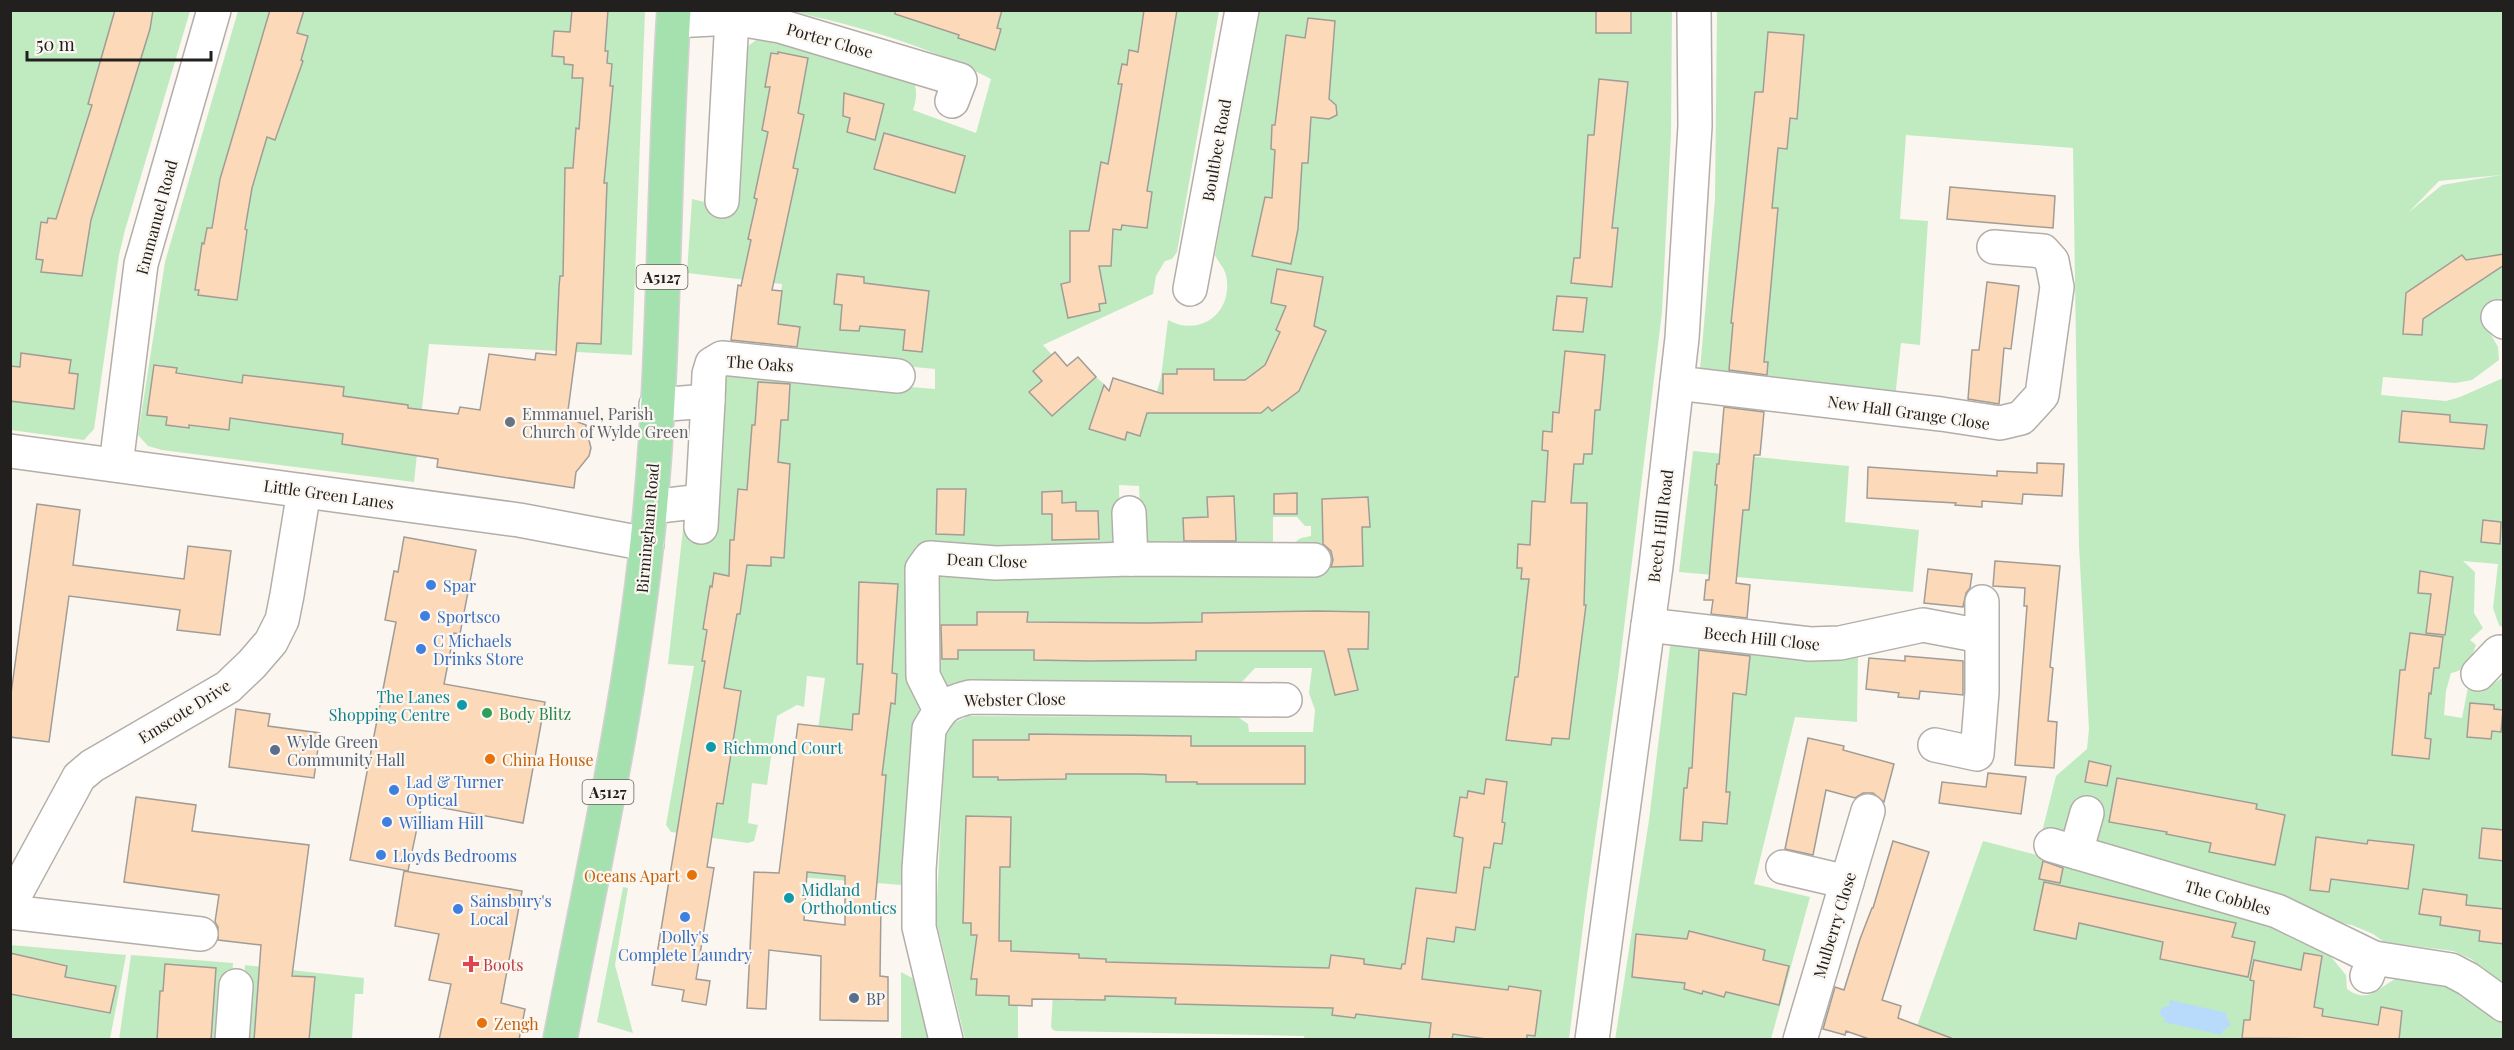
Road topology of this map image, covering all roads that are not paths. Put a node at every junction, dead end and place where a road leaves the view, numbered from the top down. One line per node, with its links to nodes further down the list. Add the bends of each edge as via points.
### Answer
1 (214, 10): 15 (street, Emmanuel Road, via 141,264)
2 (1242, 10): 9 (street, Boultbee Road)
3 (1694, 10): 11 (street, Beech Hill Road, via 1695,126)
4 (674, 16): 5 (street, Porter Close); 13 (main road, Birmingham Road / A5127)
5 (732, 18): 6 (street, Porter Close, via 780,26 960,80); 7 (street)
6 (952, 101)
7 (722, 201)
8 (1994, 247): 11 (street, New Hall Grange Close, via 2043,251 2052,261 2057,287 2042,395 2021,418 2000,423)
9 (1190, 290)
10 (898, 375): 12 (street, The Oaks, via 722,358 712,364)
11 (1677, 383): 23 (street, Beech Hill Road)
12 (708, 400): 13 (street); 17 (street, via 702,514)
13 (656, 405): 17 (main road, Birmingham Road / A5127)
14 (10, 451): 15 (street, Little Green Lanes)
15 (116, 465): 16 (street, Little Green Lanes)
16 (304, 491): 19 (street, Little Green Lanes, via 519,520); 34 (street, Emscote Drive, via 284,612 270,642 228,687 79,777)
17 (651, 507): 19 (main road, Birmingham Road / A5127)
18 (1129, 513): 20 (street)
19 (647, 544): 40 (main road, Birmingham Road / A5127, via 629,685)
20 (1131, 559): 21 (street, Dean Close); 28 (street, Dean Close, via 996,563 930,558 922,569 923,676)
21 (1314, 560)
22 (1982, 602): 24 (street)
23 (1648, 626): 24 (street, Beech Hill Close, via 1810,644 1840,643 1923,626); 42 (street, Beech Hill Road)
24 (1981, 636): 29 (street, via 1977,754)
25 (2504, 654): 26 (street, via 2499,652)
26 (2478, 674)
27 (1285, 700): 28 (street, Webster Close, via 970,697 950,702)
28 (940, 710): 41 (street, Webster Close, via 929,729 919,927)
29 (1935, 745)
30 (1868, 811): 33 (street, Mulberry Close)
31 (2087, 813): 38 (street, The Cobbles, via 2064,849 2277,911 2371,967 2451,970)
32 (1783, 867): 33 (street)
33 (1847, 882): 43 (street, Mulberry Close)
34 (10, 904)
35 (10, 912): 36 (street)
36 (201, 934)
37 (236, 986): 39 (street)
38 (2504, 1005)
39 (232, 1040)
40 (560, 1040)
41 (946, 1040)
42 (1592, 1040)
43 (1800, 1040)

